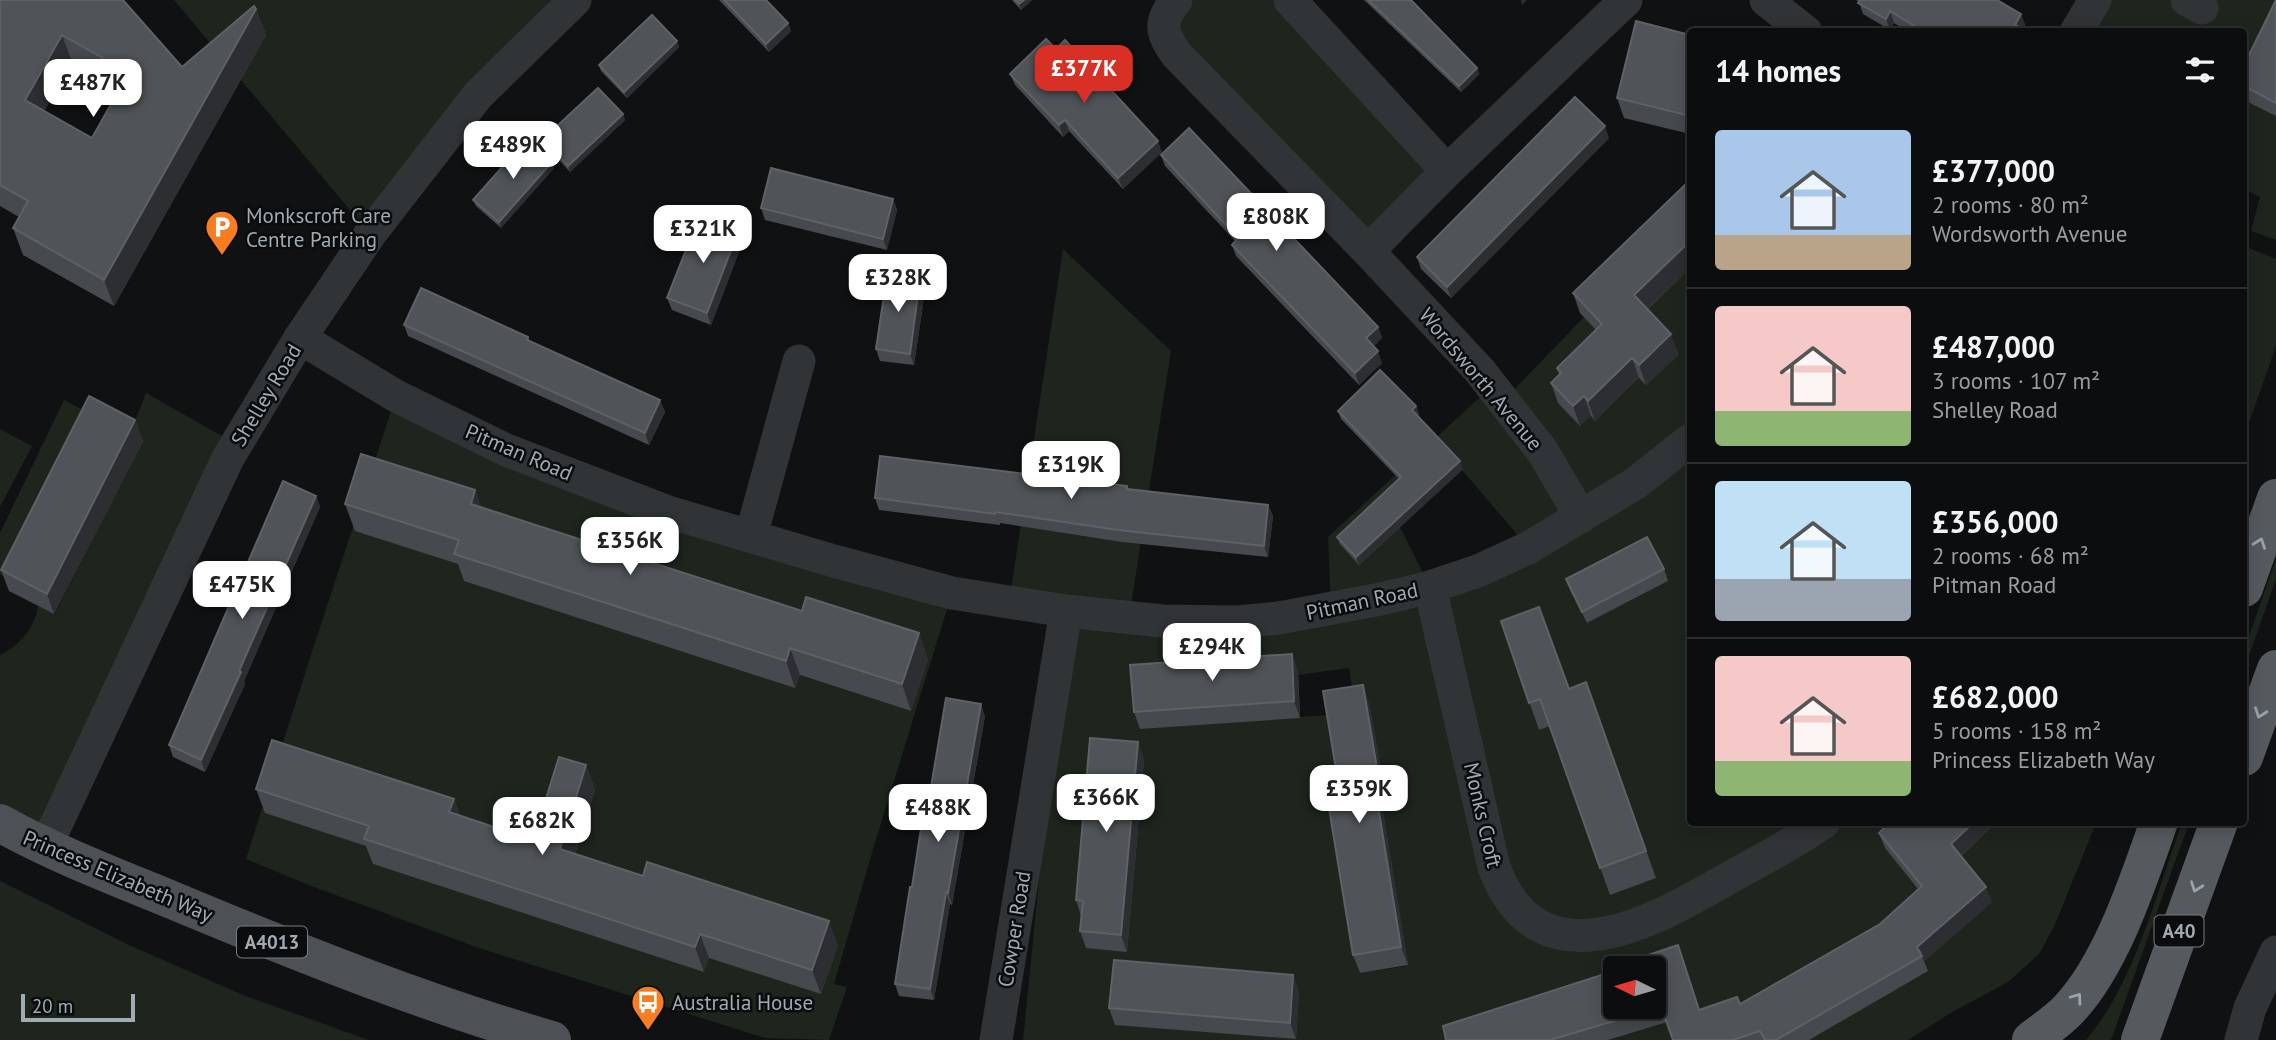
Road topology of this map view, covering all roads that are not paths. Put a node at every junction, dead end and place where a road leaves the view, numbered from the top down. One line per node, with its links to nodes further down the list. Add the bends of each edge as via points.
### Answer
1 (575, 0): 11 (street, Shelley Road, via 470,105 370,234)
2 (1176, 0): 10 (street, Wordsworth Avenue, via 1162,26 1177,55)
3 (1290, 0): 9 (street)
4 (1626, 0): 9 (street)
5 (1766, 0): 7 (street)
6 (2095, 0): 8 (street)
7 (1801, 28)
8 (2078, 28)
9 (1447, 171): 10 (street)
10 (1368, 251): 15 (street, Wordsworth Avenue, via 1492,386 1543,452)
11 (300, 338): 16 (street, Pitman Road, via 396,396 506,450 657,508); 26 (street, Shelley Road, via 228,458)
12 (799, 361): 16 (street)
13 (1687, 442): 15 (street, Pitman Road, via 1636,483)
14 (2276, 498): 17 (highway, one-way to 14)
15 (1581, 517): 18 (street, Pitman Road, via 1478,572)
16 (751, 536): 19 (street, Pitman Road, via 953,593)
17 (2247, 580)
18 (1430, 587): 19 (street, Pitman Road, via 1331,609 1238,622 1162,621); 23 (street, Monks Croft, via 1494,867 1511,902 1537,924 1559,934 1591,937 1647,921)
19 (1066, 611): 29 (street, Cowper Road)
20 (2276, 669): 21 (highway, one-way to 21)
21 (2247, 749)
22 (0, 824): 26 (main road, Princess Elizabeth Way / A4013)
23 (1817, 826)
24 (2157, 826): 30 (highway, A40, one-way to 24, via 2069,1009 2096,973)
25 (2219, 826): 31 (highway, A40, one-way to 31)
26 (45, 848): 28 (main road, Princess Elizabeth Way / A4013, via 267,940)
27 (2276, 953): 32 (street, via 2250,1008)
28 (552, 1040)
29 (996, 1040)
30 (2031, 1040)
31 (2140, 1040)
32 (2241, 1040)

